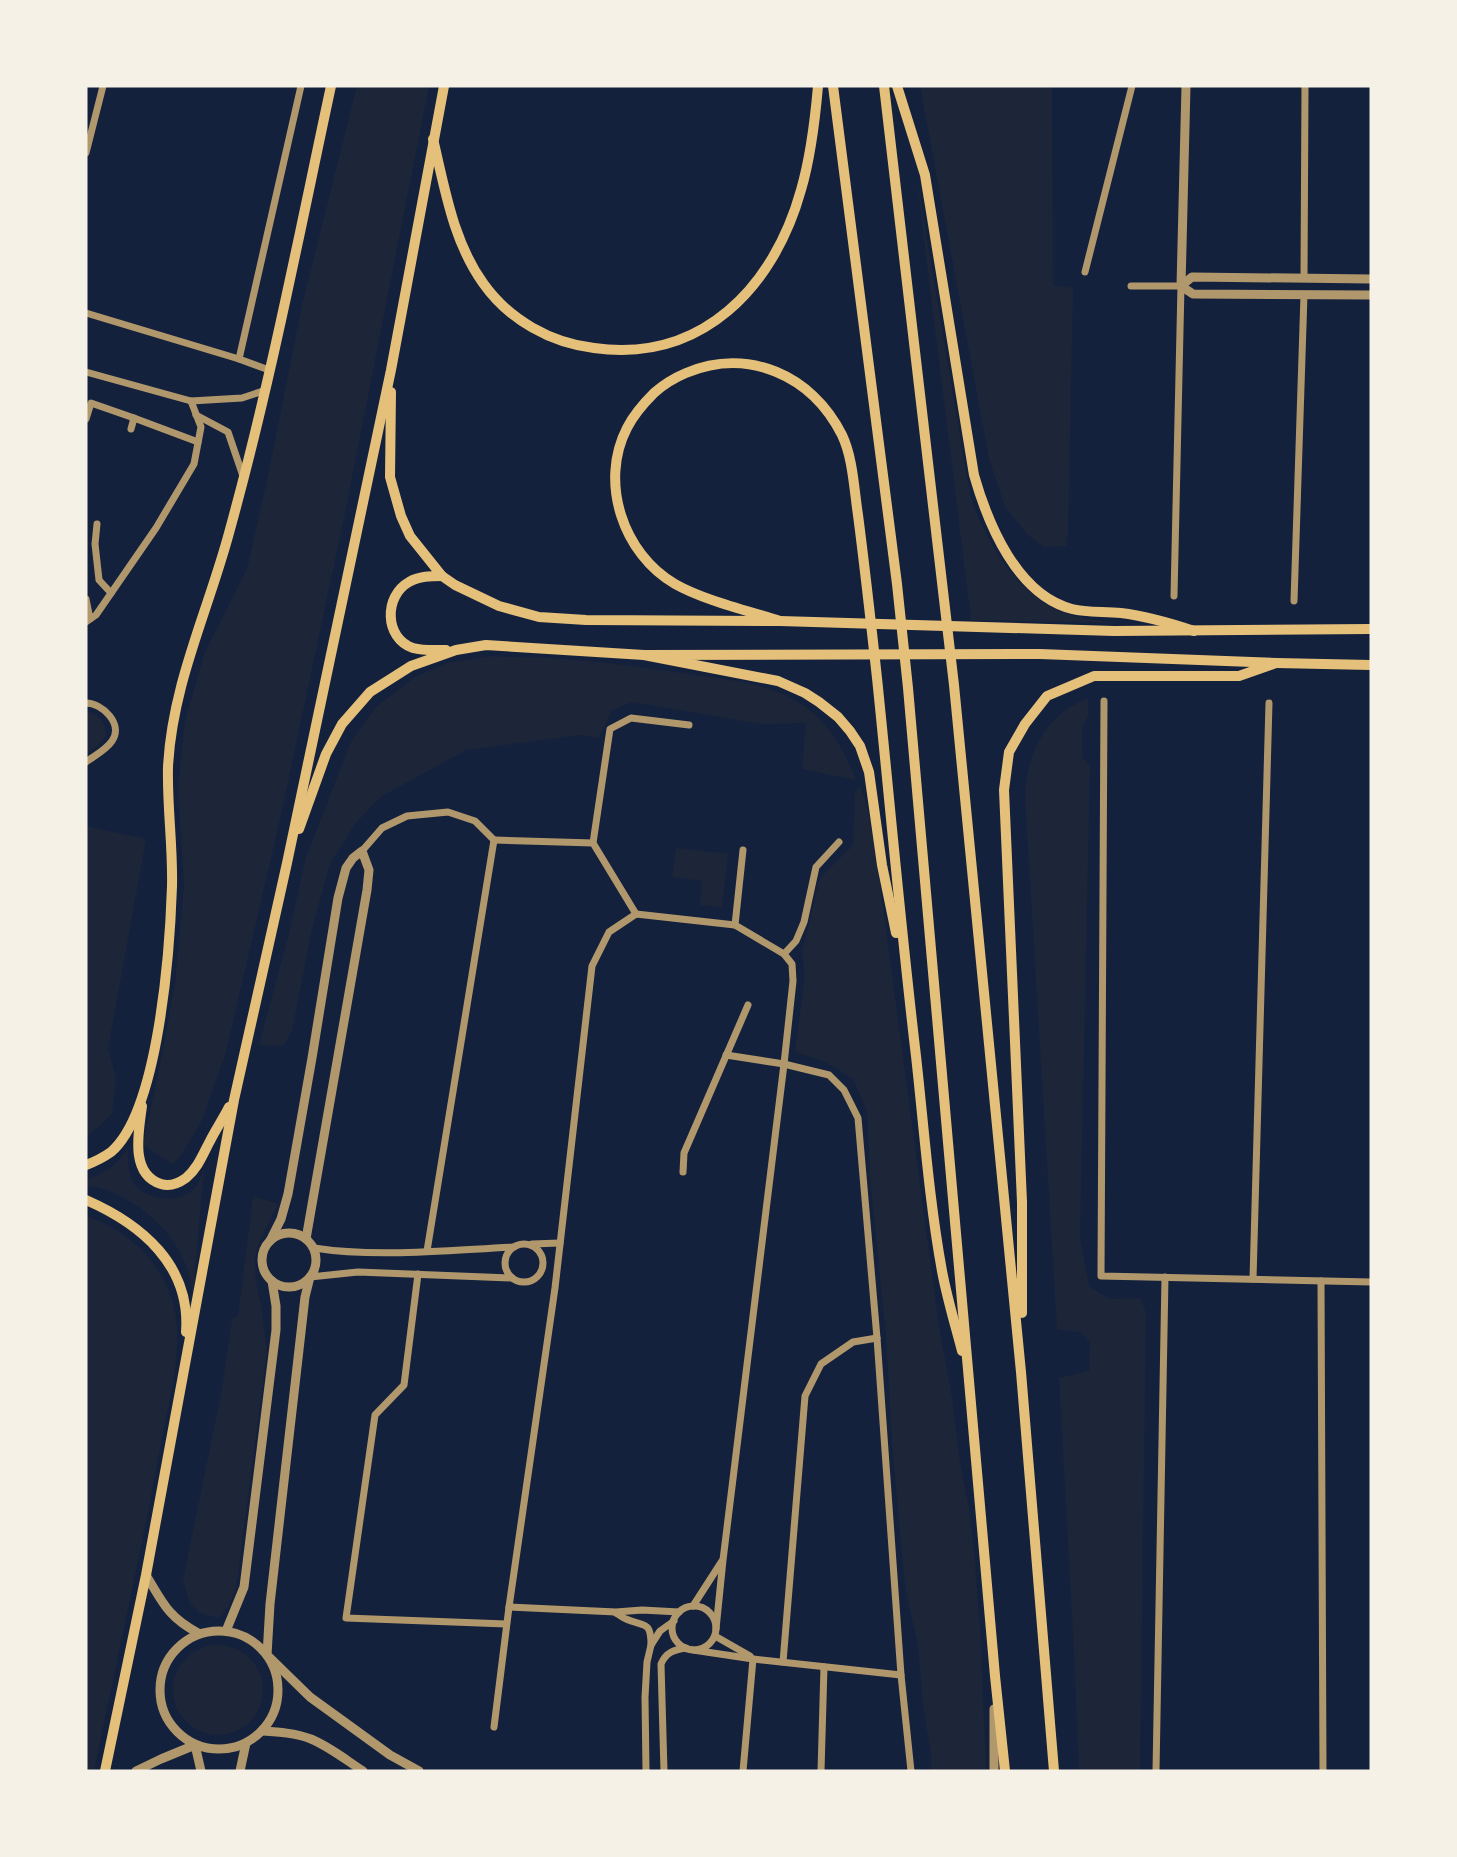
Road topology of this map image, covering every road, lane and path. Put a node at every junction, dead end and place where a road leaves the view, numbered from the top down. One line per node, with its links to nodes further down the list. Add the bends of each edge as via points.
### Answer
1 (103, 86): 13 (street)
2 (301, 86): 22 (street)
3 (331, 86): 23 (main road)
4 (444, 86): 12 (main road)
5 (818, 86): 12 (highway, via 813,139 801,191 767,266 750,290 716,321 680,339 645,348 602,349 556,340 498,302 458,236)
6 (833, 86): 90 (highway, via 908,688)
7 (884, 86): 89 (highway, via 954,685)
8 (897, 86): 43 (highway, via 925,175 974,475 1002,547 1029,582 1071,608 1153,618)
9 (1132, 86): 14 (street)
10 (1186, 86): 18 (street)
11 (1305, 86): 15 (street)
12 (433, 139): 24 (main road)
13 (86, 153)
14 (1085, 272)
15 (1304, 278): 16 (street); 18 (street, via 1192,277); 19 (street)
16 (1371, 279)
17 (1131, 286): 18 (street)
18 (1181, 286): 19 (street, via 1193,294); 37 (street)
19 (1304, 295): 20 (street); 39 (street)
20 (1371, 295)
21 (86, 313): 22 (street)
22 (239, 359): 23 (street)
23 (269, 370): 26 (main road)
24 (391, 370): 35 (main road, via 390,477 410,536); 58 (main road)
25 (86, 372): 27 (street)
26 (266, 390): 27 (street, via 242,398); 33 (main road)
27 (191, 401): 28 (street)
28 (196, 414): 32 (street, via 201,427); 33 (street, via 228,432)
29 (134, 418): 30 (street, via 92,403); 31 (street); 32 (street)
30 (86, 419)
31 (131, 429)
32 (198, 442): 36 (street, via 194,464)
33 (243, 476): 66 (main road, via 177,697 170,737 169,942)
34 (97, 524): 36 (street, via 99,580)
35 (442, 576): 41 (main road, via 485,601 539,617); 44 (main road, via 424,576 400,589 390,612 392,627 399,639 412,647)
36 (111, 593): 40 (street)
37 (1174, 596)
38 (86, 599): 40 (street)
39 (1294, 601)
40 (88, 620)
41 (780, 621): 43 (main road); 62 (highway, via 675,584 638,551 625,527 615,480 625,431 637,410 658,390 699,368 720,363 764,367 819,401 844,439 868,586)
42 (1371, 629): 43 (main road)
43 (1194, 631)
44 (456, 650): 45 (main road, via 486,645); 58 (main road, via 411,666 380,685 342,724 326,754)
45 (644, 655): 46 (main road, via 1040,654); 62 (highway, via 778,681 819,702 850,731 869,772 882,865)
46 (1276, 663): 47 (main road); 89 (highway, via 1239,676 1094,676 1047,696 1009,752 1004,790 1023,1202)
47 (1371, 665)
48 (1104, 701): 80 (street, via 1101,1276)
49 (86, 703): 52 (street, via 100,705 116,731 113,740)
50 (1269, 703): 84 (street)
51 (689, 725): 55 (street, via 631,718 610,729)
52 (86, 762)
53 (494, 840): 55 (street); 57 (street, via 475,821 448,812 407,816 382,828); 77 (street)
54 (839, 842): 61 (street, via 816,867 804,922)
55 (593, 843): 59 (street)
56 (743, 850): 60 (street)
57 (362, 851): 71 (street, via 369,870 367,890); 72 (street, via 346,868 338,898 288,1194)
58 (287, 863): 67 (main road)
59 (636, 914): 60 (street); 73 (street, via 609,932 592,965)
60 (735, 925): 61 (street)
61 (784, 954): 65 (street, via 792,964 793,981)
62 (908, 989): 90 (highway, via 943,1272)
63 (748, 1004): 64 (street)
64 (726, 1055): 65 (street); 69 (street, via 684,1153)
65 (783, 1064): 88 (street, via 829,1075 844,1090 858,1118); 92 (street)
66 (144, 1095): 67 (main road, via 139,1160 145,1172 164,1185 175,1185 199,1163); 68 (main road, via 111,1152)
67 (234, 1100): 91 (main road)
68 (86, 1165)
69 (683, 1172)
70 (86, 1200): 91 (main road, via 146,1236 175,1273 187,1319)
71 (306, 1239): 72 (street, via 284,1234); 76 (street)
72 (270, 1241): 85 (street, via 262,1257)
73 (560, 1243): 74 (street); 83 (street)
74 (529, 1244): 75 (street); 82 (street, via 543,1257 543,1269)
75 (514, 1247): 77 (street); 81 (street, via 505,1262)
76 (314, 1248): 77 (street); 79 (street, via 316,1263)
77 (427, 1251)
78 (418, 1274): 79 (street, via 358,1272); 81 (street); 99 (street, via 404,1385 375,1415 346,1618)
79 (310, 1277): 85 (street, via 296,1286); 105 (street)
80 (1165, 1277): 84 (street); 129 (street)
81 (512, 1279): 82 (street, via 524,1283)
82 (535, 1279): 83 (street)
83 (555, 1279): 95 (street)
84 (1253, 1279): 86 (street)
85 (272, 1281): 100 (street, via 276,1330 244,1587)
86 (1321, 1281): 87 (street); 130 (street)
87 (1371, 1282)
88 (877, 1338): 107 (street, via 853,1342 821,1364 805,1396); 109 (street)
89 (1021, 1372): 128 (highway)
90 (970, 1385): 110 (highway)
91 (181, 1388): 93 (main road)
92 (723, 1560): 94 (street); 101 (street)
93 (146, 1575): 102 (street, via 167,1609); 115 (main road)
94 (693, 1606): 97 (street); 101 (street, via 712,1615)
95 (509, 1607): 96 (street); 99 (street)
96 (616, 1612): 97 (street); 103 (street, via 648,1627)
97 (679, 1612): 98 (street)
98 (674, 1621): 103 (street); 104 (street, via 676,1639)
99 (506, 1624): 111 (street)
100 (226, 1631): 102 (street); 105 (street, via 256,1643)
101 (716, 1632): 104 (street, via 706,1646); 106 (street)
102 (198, 1633): 114 (street, via 175,1650 160,1684 167,1720)
103 (651, 1645): 121 (street, via 645,1697)
104 (690, 1649): 106 (street); 122 (street, via 669,1653 661,1664)
105 (267, 1655): 112 (street, via 275,1670 278,1694 271,1718); 120 (street, via 310,1697)
106 (753, 1659): 107 (street); 123 (street)
107 (783, 1662): 108 (street)
108 (824, 1667): 109 (street); 124 (street)
109 (901, 1675): 125 (street)
110 (995, 1676): 126 (street); 127 (highway)
111 (494, 1727)
112 (261, 1731): 113 (street); 119 (street, via 310,1738)
113 (246, 1742): 114 (street, via 231,1748); 118 (street)
114 (195, 1745): 116 (street); 117 (street)
115 (105, 1771)
116 (136, 1771)
117 (201, 1771)
118 (240, 1771)
119 (363, 1771)
120 (419, 1771)
121 (646, 1771)
122 (664, 1771)
123 (743, 1771)
124 (821, 1771)
125 (911, 1771)
126 (994, 1771)
127 (1005, 1771)
128 (1054, 1771)
129 (1157, 1771)
130 (1322, 1771)

